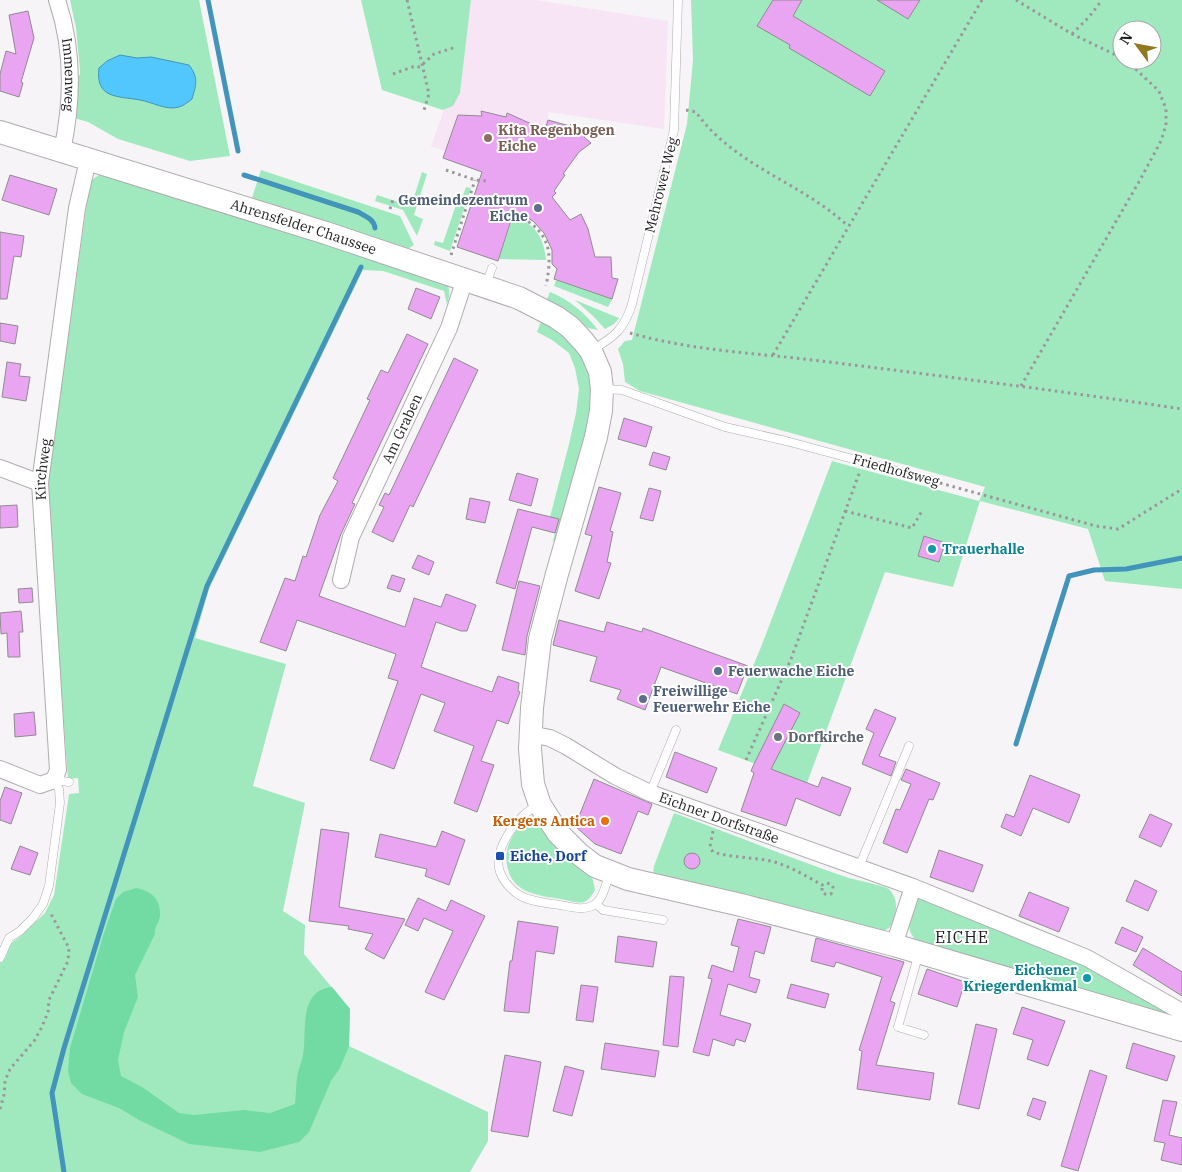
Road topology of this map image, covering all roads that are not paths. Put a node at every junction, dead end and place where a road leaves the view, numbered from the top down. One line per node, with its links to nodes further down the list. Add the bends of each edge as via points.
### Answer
1 (57, 0): 4 (street, Immenweg, via 66,31 71,78 69,121)
2 (678, 0): 7 (lane, Mehrower Weg, via 674,130 632,304 620,330)
3 (0, 132): 4 (main road, Ahrensfelder Chaussee)
4 (62, 151): 5 (main road, Ahrensfelder Chaussee)
5 (88, 160): 6 (main road, Ahrensfelder Chaussee); 11 (street, Kirchweg, via 77,208)
6 (481, 278): 7 (main road, Ahrensfelder Chaussee, via 556,317 570,327); 12 (street, Am Graben, via 449,328 351,537)
7 (591, 351): 8 (main road, via 600,372)
8 (602, 389): 10 (lane, Friedhofsweg, via 622,390 725,427); 14 (main road, via 596,437 539,648)
9 (0, 468): 11 (street)
10 (931, 480)
11 (40, 482): 17 (street, Kirchweg)
12 (341, 580)
13 (676, 730): 18 (lane)
14 (530, 734): 18 (street, Eichner Dorfstraße, via 550,738); 19 (main road, via 533,784)
15 (909, 746): 20 (lane)
16 (0, 769): 17 (street, via 40,785)
17 (61, 781): 27 (lane, via 49,886 43,904 27,925 9,938)
18 (650, 793): 20 (street, Eichner Dorfstraße)
19 (540, 805): 21 (main road, via 550,824 566,842 595,866); 23 (lane, via 521,816 507,835 498,861 500,872 508,886 532,900 585,908)
20 (859, 867): 22 (street, Eichner Dorfstraße)
21 (610, 873): 23 (lane); 25 (main road)
22 (909, 883): 25 (street); 28 (street, Eichner Dorfstraße, via 993,914 1087,958)
23 (596, 904): 24 (lane, via 603,910)
24 (663, 920)
25 (894, 945): 26 (main road)
26 (920, 953): 29 (main road); 30 (lane, via 898,1027)
27 (0, 958)
28 (1182, 1012)
29 (1182, 1030)
30 (924, 1035)

